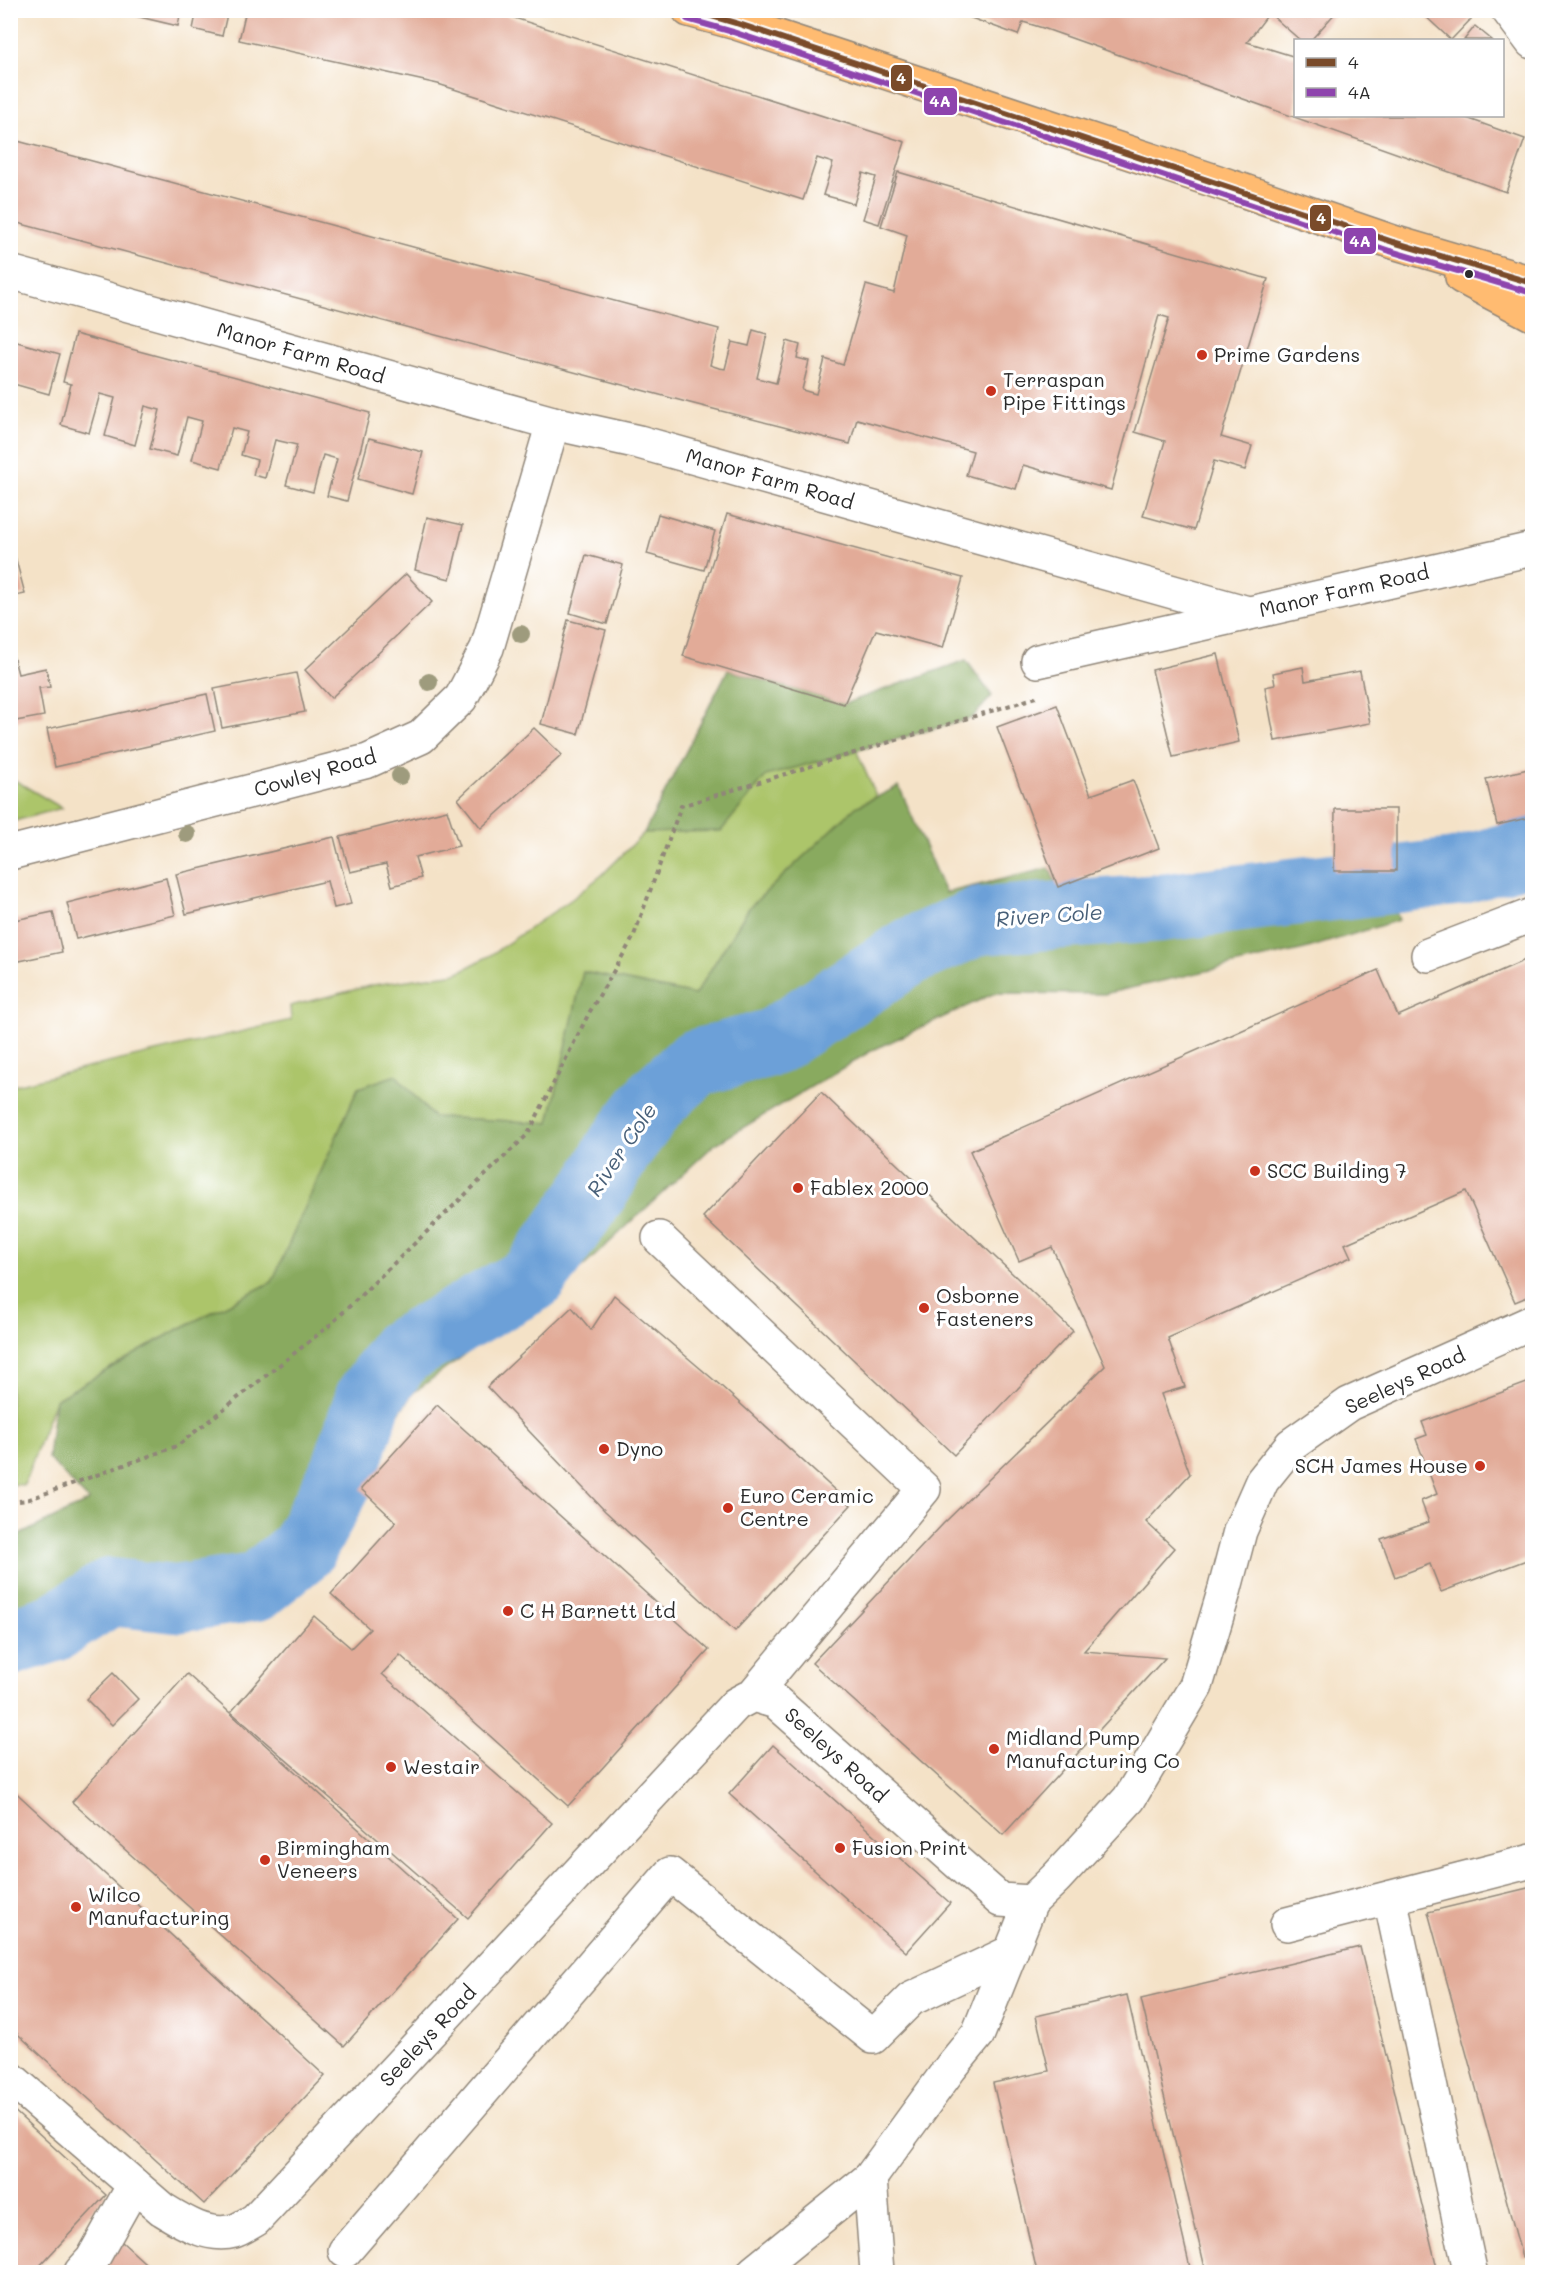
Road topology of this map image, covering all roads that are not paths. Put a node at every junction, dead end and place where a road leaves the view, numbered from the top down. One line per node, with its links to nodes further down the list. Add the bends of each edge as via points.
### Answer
1 (689, 10): 4 (highway)
2 (1508, 10): 3 (street)
3 (1533, 42)
4 (1393, 242): 6 (highway); 7 (highway)
5 (10, 272): 8 (street, Manor Farm Road)
6 (1533, 283)
7 (1533, 314)
8 (553, 423): 10 (street, Manor Farm Road, via 639,442); 12 (street, Cowley Road, via 487,648 461,698 421,737 368,761)
9 (1533, 549): 10 (street, Manor Farm Road)
10 (1248, 613): 11 (street)
11 (1038, 661)
12 (10, 853)
13 (1533, 915): 14 (street)
14 (1428, 954)
15 (659, 1238): 17 (street, via 924,1489)
16 (1533, 1322): 20 (street, Seeleys Road, via 1349,1404 1291,1445 1262,1481 1240,1531 1196,1686 1129,1799)
17 (753, 1695): 20 (street, Seeleys Road, via 776,1702 1000,1900); 25 (street, Seeleys Road, via 736,1704 255,2220 233,2231 208,2231 185,2224)
18 (1533, 1862): 19 (street)
19 (1390, 1898): 21 (street); 27 (street)
20 (1031, 1902): 22 (street)
21 (1287, 1924)
22 (1011, 1952): 24 (street, via 978,2034); 26 (street, via 911,1999 873,2037 670,1874)
23 (10, 2078): 25 (street, Seeleys Road)
24 (870, 2178): 29 (street); 30 (street)
25 (134, 2185): 28 (street, via 92,2260)
26 (345, 2251)
27 (1470, 2270)
28 (81, 2272)
29 (754, 2272)
30 (877, 2272)

